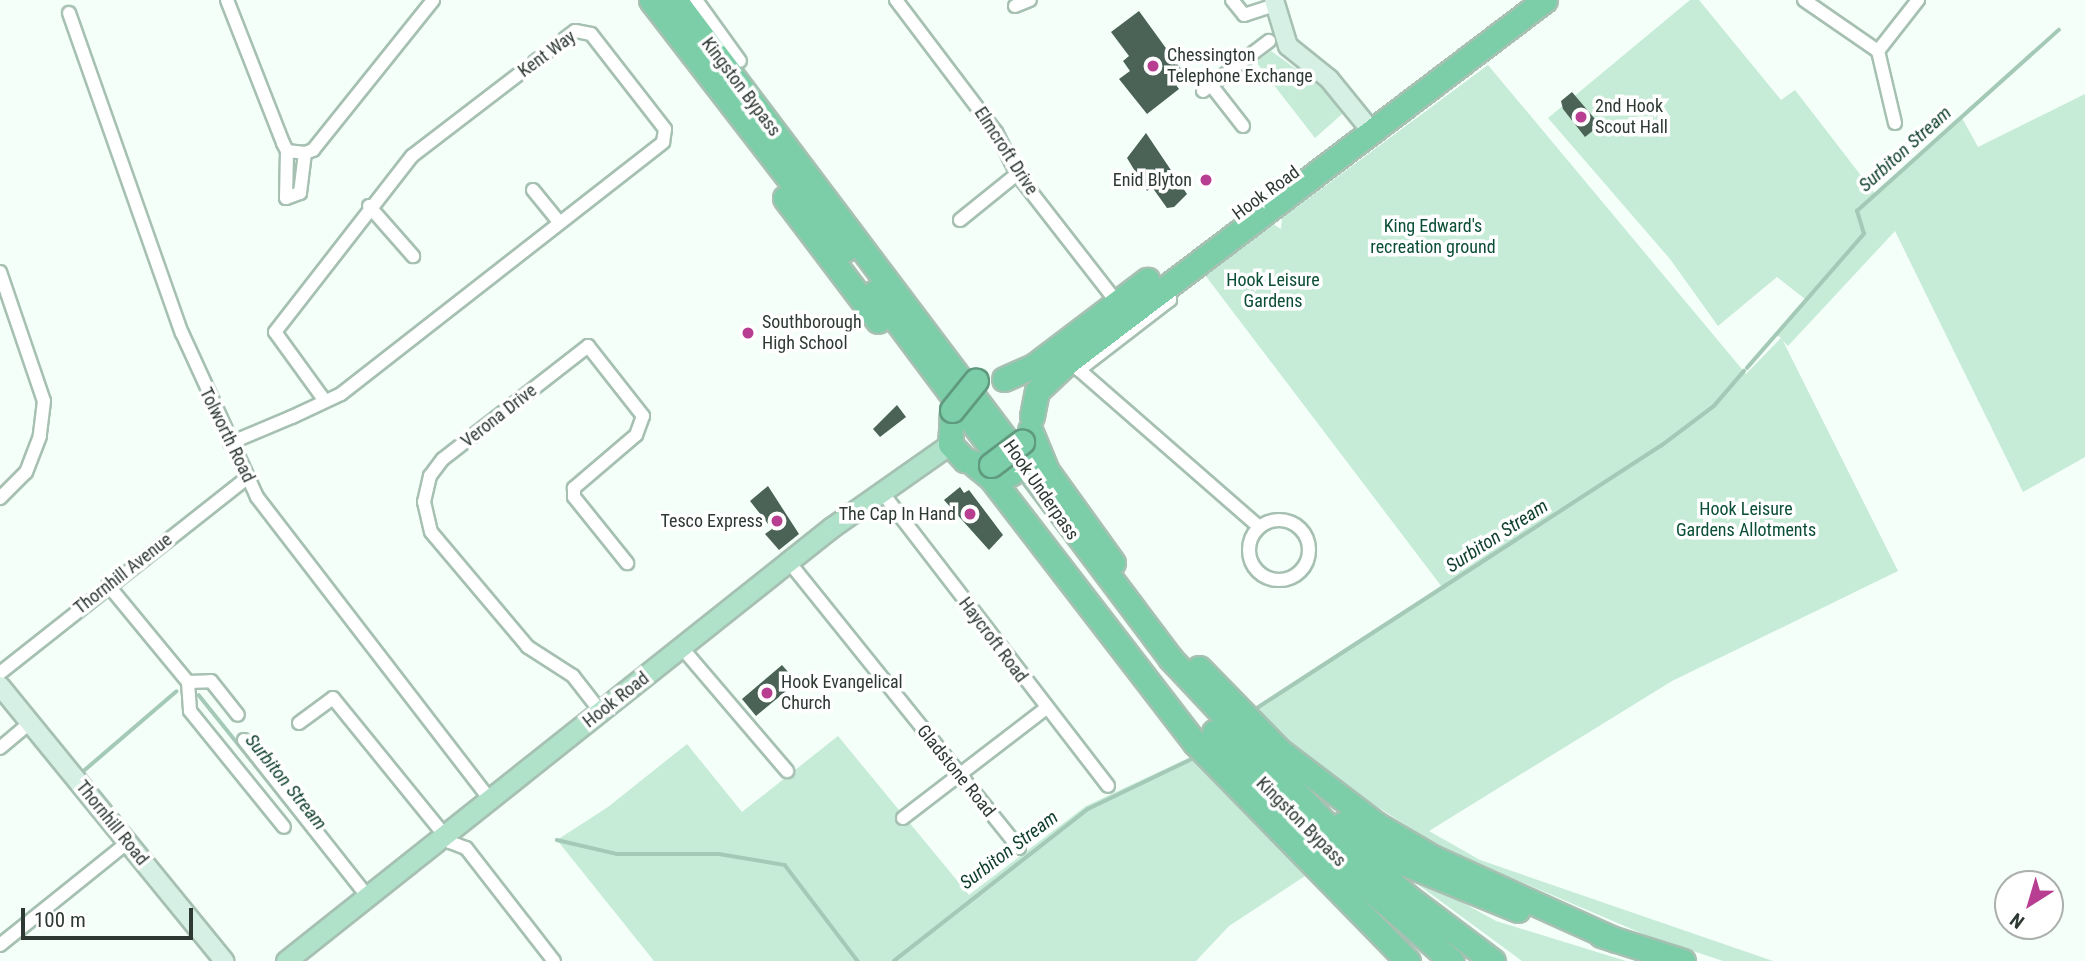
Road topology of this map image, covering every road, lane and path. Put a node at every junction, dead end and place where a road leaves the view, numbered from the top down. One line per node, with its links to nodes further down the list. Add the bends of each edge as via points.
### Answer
1 (227, 0): 24 (street)
2 (433, 0): 25 (street, via 313,150)
3 (646, 0): 40 (highway, via 807,229)
4 (652, 0): 26 (highway, Kingston Bypass)
5 (675, 0): 27 (highway, Kingston Bypass)
6 (689, 0): 20 (highway)
7 (696, 0): 20 (street)
8 (896, 0): 28 (street, Elmcroft Drive, via 996,132)
9 (1030, 0): 16 (street)
10 (1232, 0): 15 (street, via 1244,15)
11 (1525, 0): 21 (highway, Hook Road)
12 (1545, 0): 35 (highway, Hook Road)
13 (1804, 0): 19 (street)
14 (1918, 0): 19 (street)
15 (1274, 3): 18 (street)
16 (1015, 6)
17 (69, 13): 42 (street, Tolworth Road, via 182,333)
18 (1270, 36): 21 (street); 23 (street, via 1207,88)
19 (1878, 51): 22 (street)
20 (740, 61): 38 (highway, via 959,354)
21 (1364, 122): 36 (highway, Hook Road)
22 (1895, 123)
23 (1243, 126)
24 (287, 151): 25 (street); 25 (street, via 283,192 294,199)
25 (305, 153)
26 (782, 172): 53 (highway, Hook Underpass)
27 (806, 174): 67 (highway, Hook Underpass, via 1130,611)
28 (1017, 174): 31 (street); 36 (street, Elmcroft Drive)
29 (533, 190): 32 (street)
30 (369, 206): 32 (street, Kent Way, via 411,156 582,30 591,34 666,136); 33 (street); 39 (street, Kent Way, via 275,332)
31 (960, 220)
32 (559, 222): 39 (street, Kent Way)
33 (413, 256)
34 (0, 272): 47 (street, via 44,401 40,436 26,472)
35 (1169, 282): 36 (highway, Hook Road); 37 (street, via 1170,300)
36 (1121, 308): 37 (highway); 38 (highway, Hook Road, via 1035,365)
37 (1074, 366): 41 (highway, via 1037,391); 48 (street)
38 (988, 379): 40 (highway, bridge); 41 (highway, via 1023,395)
39 (325, 401): 42 (street, Kent Way)
40 (950, 416): 43 (highway)
41 (1028, 429): 44 (highway, bridge); 75 (highway, via 1047,471 1156,619 1280,751 1404,842)
42 (230, 443): 45 (street, Tolworth Road)
43 (950, 444): 44 (highway); 46 (main road, Hook Road)
44 (983, 465): 80 (highway, via 1195,743)
45 (247, 478): 51 (street, Thornhill Avenue); 68 (street, Tolworth Road)
46 (881, 491): 49 (main road, Hook Road); 57 (street, Haycroft Road)
47 (0, 498)
48 (1259, 527): 48 (street, via 1283,519 1305,533 1309,557 1298,574 1281,580 1257,572 1248,547)
49 (789, 562): 52 (main road, Hook Road); 65 (street, Gladstone Road)
50 (627, 563): 58 (street, Verona Drive, via 574,498 574,488 636,435 643,416 588,346 443,459 430,476 424,502 431,532 448,553 528,647 573,677)
51 (108, 585): 54 (street, Thornhill Avenue); 55 (street)
52 (682, 648): 58 (main road, Hook Road); 64 (street)
53 (1162, 671): 81 (highway, Kingston Bypass, via 1332,856)
54 (0, 673)
55 (188, 682): 59 (street, via 211,681); 70 (street, via 190,710)
56 (0, 686): 60 (street, Thornhill Road)
57 (1045, 709): 65 (street); 66 (street, Haycroft Road)
58 (601, 712): 68 (main road, Hook Road)
59 (238, 715)
60 (30, 723): 63 (street); 72 (street, Thornhill Road)
61 (299, 723): 71 (street, via 333,698)
62 (244, 740): 74 (street)
63 (0, 748)
64 (787, 771)
65 (958, 773): 69 (street); 73 (street, Gladstone Road)
66 (1108, 786)
67 (1293, 791): 75 (highway, via 1430,876); 82 (highway, via 1399,890)
68 (490, 800): 71 (main road, Hook Road)
69 (903, 818)
70 (284, 827)
71 (446, 835): 74 (main road, Hook Road); 79 (street, via 466,848)
72 (127, 843): 76 (street); 77 (street, Thornhill Road)
73 (1019, 848)
74 (367, 896): 78 (main road, Hook Road)
75 (1616, 940): 83 (highway)
76 (0, 945)
77 (224, 961)
78 (286, 961)
79 (554, 961)
80 (1408, 961)
81 (1452, 961)
82 (1493, 961)
83 (1683, 961)

